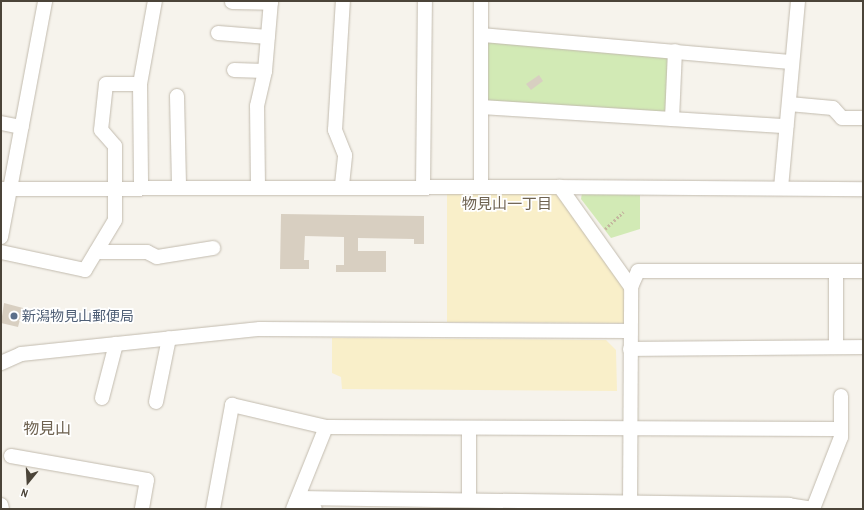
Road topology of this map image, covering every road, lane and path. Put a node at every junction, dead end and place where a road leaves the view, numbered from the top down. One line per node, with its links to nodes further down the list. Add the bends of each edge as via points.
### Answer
1 (45, 1): 24 (street)
2 (155, 1): 16 (street)
3 (236, 1): 8 (street)
4 (343, 1): 25 (street, via 334,130 345,155)
5 (425, 1): 29 (street)
6 (481, 1): 10 (street)
7 (798, 1): 13 (street)
8 (271, 2): 11 (street)
9 (218, 33): 11 (street)
10 (482, 35): 12 (street); 19 (street)
11 (268, 37): 15 (street)
12 (675, 52): 13 (street); 21 (street)
13 (792, 62): 18 (street)
14 (234, 70): 15 (street)
15 (265, 71): 28 (street, via 257,106)
16 (140, 84): 26 (street); 30 (street, via 106,84 101,130 115,146)
17 (176, 96): 27 (street)
18 (789, 104): 20 (street, via 833,108 842,118); 23 (street)
19 (481, 107): 21 (street); 31 (street)
20 (863, 118)
21 (672, 119): 23 (street)
22 (1, 124): 24 (street)
23 (786, 126): 33 (street)
24 (22, 127): 34 (street)
25 (342, 185): 28 (street); 29 (street)
26 (141, 186): 27 (street); 30 (street)
27 (179, 186): 28 (street)
28 (258, 186)
29 (423, 186): 31 (street)
30 (114, 187): 34 (street); 41 (street, via 115,220)
31 (481, 187): 32 (street)
32 (560, 187): 33 (street); 38 (street)
33 (781, 188): 35 (street)
34 (5, 189): 37 (street)
35 (863, 189)
36 (623, 212): 38 (path, via 607,223)
37 (1, 237)
38 (600, 242): 44 (street)
39 (213, 248): 41 (street, via 157,257 147,252)
40 (1, 252): 41 (street, via 85,270)
41 (96, 252)
42 (836, 271): 43 (street); 44 (street, via 638,271); 48 (street)
43 (863, 271)
44 (631, 287): 45 (street)
45 (630, 331): 46 (street, via 295,328); 50 (street)
46 (169, 338): 47 (street); 54 (street)
47 (116, 344): 51 (street, via 22,354); 53 (street)
48 (836, 347): 49 (street); 50 (street)
49 (863, 347)
50 (630, 349): 58 (street)
51 (1, 363)
52 (841, 396): 57 (street)
53 (102, 398)
54 (156, 402)
55 (326, 427): 56 (street); 62 (street); 68 (street, via 232,405)
56 (469, 428): 58 (street); 61 (street)
57 (841, 429): 58 (street); 71 (street, via 841,437)
58 (631, 430): 63 (street)
59 (11, 456): 67 (street, via 147,480)
60 (485, 499): 61 (street); 63 (street); 70 (street)
61 (469, 502): 62 (street)
62 (296, 503): 69 (street)
63 (630, 504): 65 (street)
64 (1, 505): 66 (street)
65 (789, 507): 71 (street)
66 (2, 509)
67 (142, 509)
68 (213, 509)
69 (315, 509)
70 (510, 509)
71 (815, 509)

